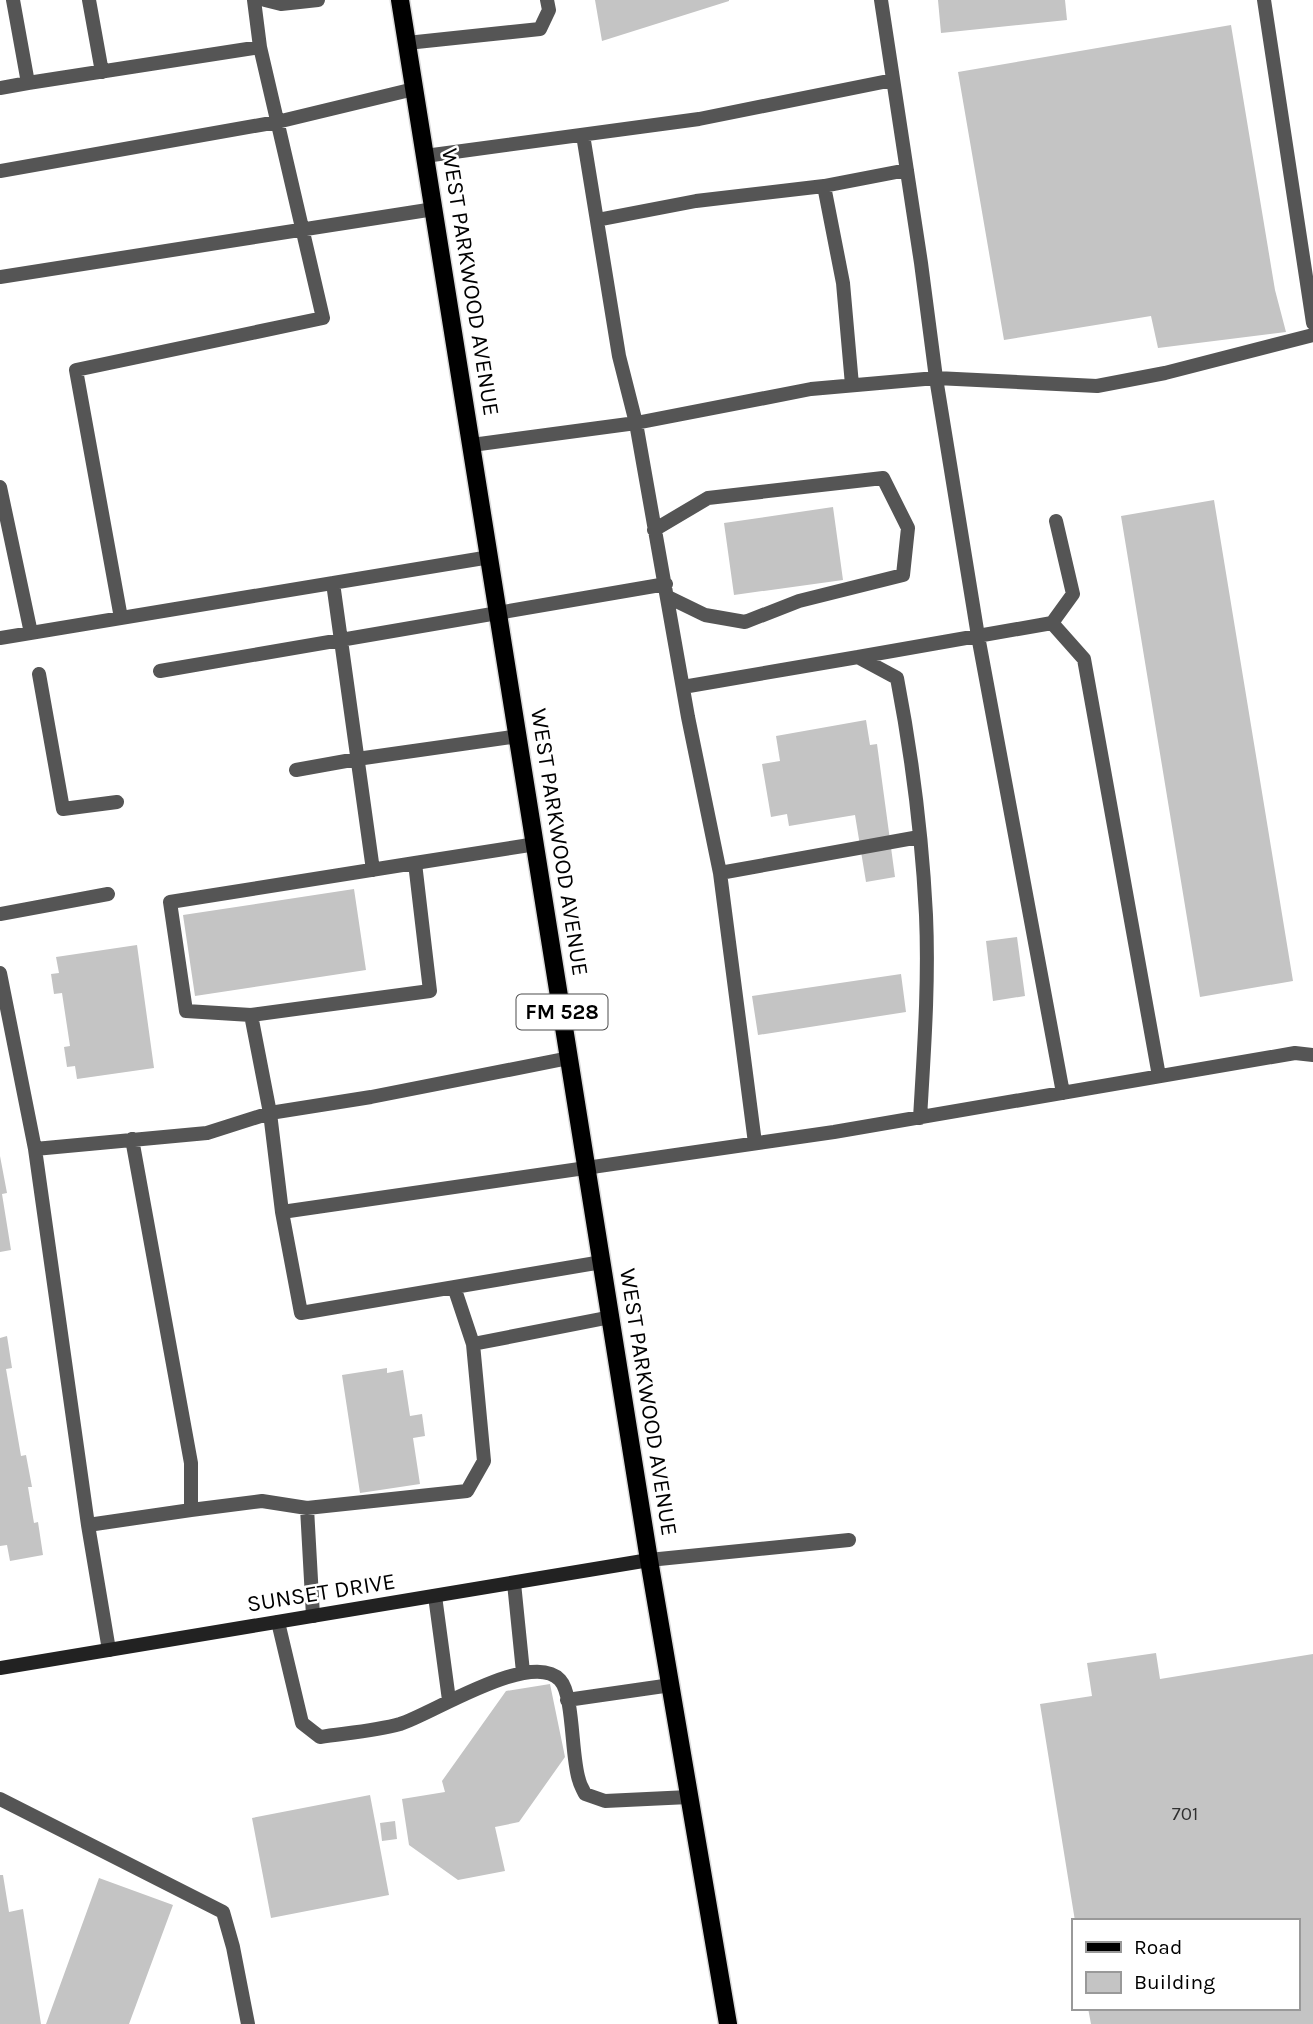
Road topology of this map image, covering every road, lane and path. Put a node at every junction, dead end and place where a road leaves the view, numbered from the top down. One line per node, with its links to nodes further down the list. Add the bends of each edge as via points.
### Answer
1 (13, 0): 14 (lane)
2 (89, 0): 12 (lane)
3 (254, 0): 11 (lane)
4 (265, 0): 5 (lane, via 281,4)
5 (318, 0)
6 (400, 0): 10 (main road, WEST PARKWOOD AVENUE / FM 528)
7 (547, 0): 10 (lane, via 549,10 540,29)
8 (881, 0): 13 (lane)
9 (1264, 0): 27 (lane)
10 (407, 43): 16 (main road, WEST PARKWOOD AVENUE / FM 528)
11 (260, 47): 12 (lane); 17 (lane)
12 (102, 72): 14 (lane)
13 (893, 80): 18 (lane, via 699,119); 20 (lane)
14 (28, 83): 15 (lane)
15 (0, 89)
16 (414, 89): 17 (lane); 19 (main road, WEST PARKWOOD AVENUE / FM 528)
17 (277, 122): 21 (lane); 25 (lane)
18 (583, 135): 19 (lane); 24 (lane)
19 (425, 156): 23 (main road, WEST PARKWOOD AVENUE / FM 528)
20 (907, 170): 22 (lane); 29 (lane)
21 (0, 171)
22 (824, 187): 24 (lane, via 696,201); 30 (lane, via 844,283)
23 (434, 209): 25 (lane); 32 (main road, WEST PARKWOOD AVENUE / FM 528)
24 (597, 220): 31 (lane, via 619,356)
25 (302, 230): 26 (lane); 40 (lane, via 323,318 76,370)
26 (0, 276)
27 (1313, 323)
28 (1313, 335): 29 (lane, via 1097,386)
29 (936, 378): 30 (lane); 43 (lane)
30 (852, 385): 31 (lane)
31 (636, 423): 32 (lane); 35 (lane)
32 (472, 445): 36 (main road, WEST PARKWOOD AVENUE / FM 528)
33 (0, 487): 42 (lane)
34 (1056, 521): 41 (lane, via 1073,594)
35 (654, 530): 38 (lane); 38 (lane, via 708,498 883,478 908,528 903,575 799,601 746,622 705,615)
36 (490, 557): 37 (lane); 39 (main road, WEST PARKWOOD AVENUE / FM 528)
37 (333, 583): 40 (lane); 45 (lane)
38 (667, 590): 39 (lane); 49 (lane)
39 (498, 611): 45 (lane); 50 (main road, WEST PARKWOOD AVENUE / FM 528)
40 (121, 618): 42 (lane)
41 (1052, 623): 43 (lane); 65 (lane, via 1084,659)
42 (32, 633): 44 (lane)
43 (978, 635): 46 (lane); 66 (lane)
44 (0, 638)
45 (341, 639): 47 (lane); 51 (lane)
46 (858, 657): 49 (lane); 54 (lane, via 897,678 912,753)
47 (159, 671)
48 (39, 674): 53 (lane, via 63,809)
49 (683, 687): 58 (lane)
50 (519, 736): 51 (lane); 55 (main road, WEST PARKWOOD AVENUE / FM 528)
51 (357, 759): 52 (lane); 57 (lane)
52 (296, 770)
53 (117, 802)
54 (919, 836): 58 (lane); 68 (lane, via 926,915)
55 (536, 844): 56 (lane); 64 (main road, WEST PARKWOOD AVENUE / FM 528)
56 (415, 863): 57 (lane); 62 (lane, via 430,990)
57 (373, 870): 62 (lane, via 170,902 186,1011)
58 (720, 873): 70 (lane)
59 (108, 894): 60 (lane)
60 (0, 914)
61 (0, 973): 71 (lane)
62 (250, 1015): 67 (lane)
63 (1313, 1055): 65 (lane, via 1295,1052)
64 (569, 1058): 67 (lane); 72 (main road, WEST PARKWOOD AVENUE / FM 528)
65 (1159, 1076): 66 (lane)
66 (1063, 1093): 68 (lane)
67 (270, 1113): 69 (lane, via 208,1133); 73 (lane)
68 (920, 1118): 70 (lane)
69 (132, 1139): 71 (lane); 79 (lane, via 191,1463)
70 (755, 1143): 72 (lane)
71 (35, 1149): 80 (lane)
72 (587, 1167): 73 (lane); 74 (main road, WEST PARKWOOD AVENUE / FM 528)
73 (282, 1212): 75 (lane, via 301,1313)
74 (602, 1262): 75 (lane); 76 (main road, WEST PARKWOOD AVENUE / FM 528)
75 (454, 1287): 77 (lane)
76 (611, 1317): 77 (lane); 82 (main road, WEST PARKWOOD AVENUE / FM 528)
77 (473, 1344): 78 (lane, via 484,1461 467,1491)
78 (307, 1508): 79 (lane, via 262,1501); 85 (lane)
79 (191, 1510): 80 (lane)
80 (88, 1525): 87 (lane)
81 (849, 1540): 82 (lane)
82 (649, 1560): 83 (street, SUNSET DRIVE); 90 (main road, WEST PARKWOOD AVENUE / FM 528)
83 (514, 1583): 84 (street, SUNSET DRIVE); 89 (lane)
84 (435, 1596): 85 (street, SUNSET DRIVE); 91 (lane)
85 (313, 1616): 86 (street, SUNSET DRIVE)
86 (278, 1622): 87 (street, SUNSET DRIVE); 91 (lane, via 302,1723 320,1737 401,1723)
87 (109, 1650): 88 (street, SUNSET DRIVE)
88 (0, 1668)
89 (523, 1672): 91 (lane); 92 (lane, via 545,1672 559,1679)
90 (671, 1685): 92 (lane); 93 (main road, WEST PARKWOOD AVENUE / FM 528)
91 (449, 1700)
92 (567, 1700): 93 (lane, via 578,1778 585,1794 605,1801)
93 (689, 1797): 96 (main road, WEST PARKWOOD AVENUE / FM 528)
94 (0, 1799): 95 (lane, via 223,1912)
95 (248, 2024)
96 (728, 2024)

